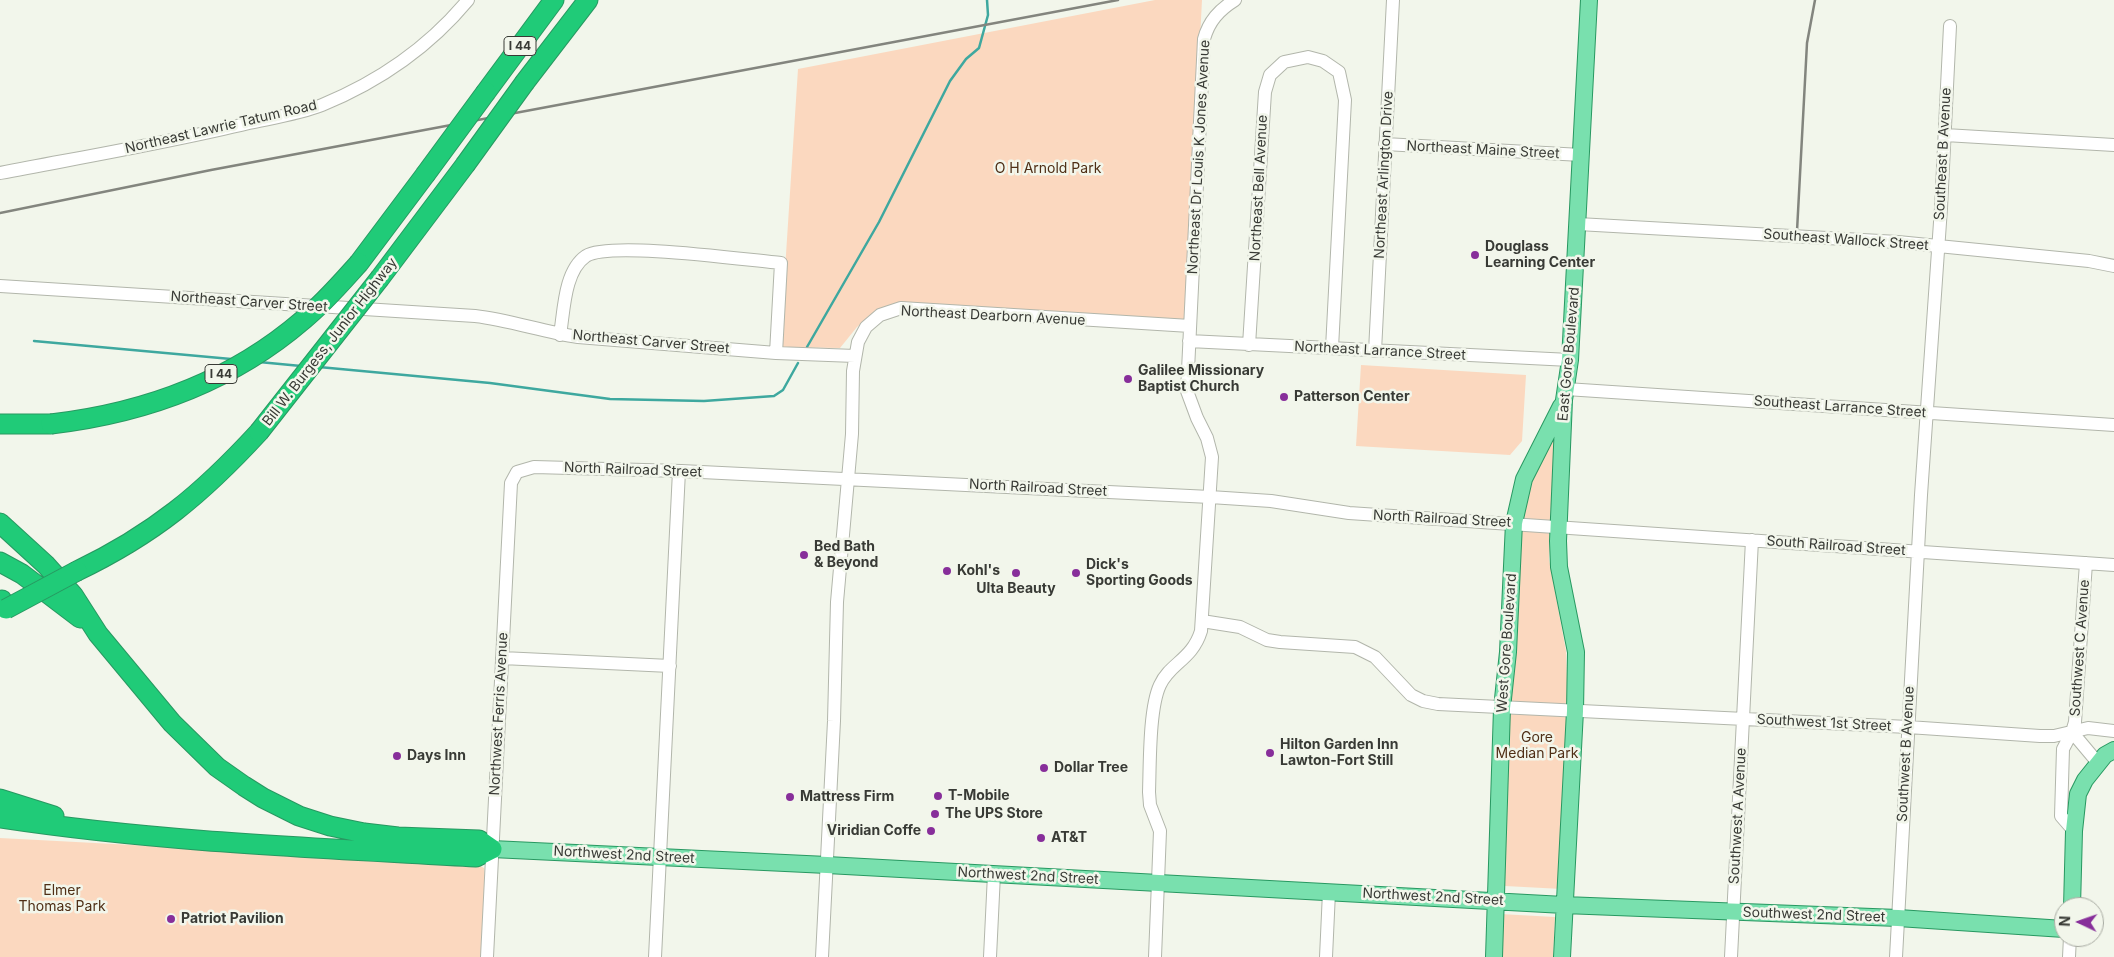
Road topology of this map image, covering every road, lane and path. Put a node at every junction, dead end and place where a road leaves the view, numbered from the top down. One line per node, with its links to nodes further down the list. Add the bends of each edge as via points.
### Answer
1 (468, 0): 12 (street, Northeast Lawrie Tatum Road, via 395,67 320,106 226,129)
2 (554, 0): 29 (highway, Bill W. Burgess, Junior Highway / I 44, bridge, via 360,263 328,298 275,342 214,378 130,411 94,419)
3 (588, 0): 42 (highway, Bill W. Burgess, Junior Highway / I 44, bridge, via 380,278 259,432 203,490 127,546)
4 (1235, 0): 17 (street, Northeast Dr Louis K Jones Avenue, via 1218,13 1208,26 1204,39)
5 (1393, 0): 9 (street, Northeast Arlington Drive)
6 (1589, 0): 11 (main road, East Gore Boulevard)
7 (1950, 26): 8 (street, Southeast B Avenue)
8 (1945, 135): 10 (street); 14 (street, Southeast B Avenue)
9 (1385, 144): 11 (street, Northeast Maine Street); 22 (street, Northeast Arlington Drive)
10 (2114, 145)
11 (1582, 155): 13 (main road, East Gore Boulevard)
12 (0, 173)
13 (1578, 224): 14 (street, Southeast Wallock Street); 25 (main road, East Gore Boulevard)
14 (1938, 246): 15 (street, Southeast Wallock Street); 27 (street, Southeast B Avenue)
15 (2114, 266)
16 (0, 286): 18 (street, Northeast Carver Street, via 475,316 502,319)
17 (1190, 326): 19 (street); 24 (street, Northeast Dearborn Avenue, via 901,308 880,315 866,327 858,342)
18 (560, 334): 23 (street, Northeast Carver Street); 23 (street, via 567,290 573,272 586,256 604,250 646,251 781,263)
19 (1189, 341): 20 (street, Northeast Larrance Street); 33 (street, via 1187,391 1212,457)
20 (1249, 345): 21 (street, Northeast Larrance Street); 21 (street, Northeast Bell Avenue, via 1265,92 1270,75 1284,62 1308,57 1323,61 1339,72 1345,100)
21 (1332, 348): 22 (street, Northeast Larrance Street)
22 (1375, 351): 25 (street, Northeast Larrance Street)
23 (776, 353): 24 (street, Northeast Carver Street)
24 (856, 356): 32 (street, Northeast Dearborn Avenue)
25 (1570, 360): 26 (main road, East Gore Boulevard)
26 (1565, 394): 27 (street, Southeast Larrance Street); 35 (main road, West Gore Boulevard, via 1524,479); 36 (main road, East Gore Boulevard)
27 (1926, 412): 28 (street, Southeast Larrance Street); 38 (street, Southeast B Avenue)
28 (2114, 425)
29 (5, 426)
30 (679, 471): 31 (street, North Railroad Street, via 534,467); 32 (street, North Railroad Street); 46 (street)
31 (517, 472): 45 (street, Northwest Ferris Avenue, via 511,483)
32 (847, 479): 33 (street, North Railroad Street); 61 (street, Northeast Dearborn Avenue, via 837,602)
33 (1210, 497): 35 (street, North Railroad Street, via 1271,501 1349,513); 43 (street)
34 (0, 523): 44 (highway, via 68,589)
35 (1514, 523): 36 (street, North Railroad Street); 47 (main road, West Gore Boulevard)
36 (1558, 528): 37 (street, South Railroad Street); 48 (main road, via 1558,567 1576,652)
37 (1752, 540): 38 (street, South Railroad Street); 49 (street, Southwest A Avenue)
38 (1918, 551): 40 (street, South Railroad Street); 50 (street, Southwest B Avenue)
39 (0, 562): 44 (highway, via 62,603)
40 (2086, 564): 41 (street, South Railroad Street); 52 (street, Southwest C Avenue)
41 (2114, 565)
42 (2, 605)
43 (1202, 621): 47 (street, Southwest 1st Street, via 1240,627 1267,640 1355,647 1375,657 1411,695 1423,701); 63 (street, via 1197,642 1188,656 1160,684 1154,705 1149,792 1150,805 1160,831)
44 (98, 634): 59 (highway, via 197,749 217,767 263,798 299,816 330,826 398,837 479,840)
45 (502, 658): 46 (street); 59 (street, Northwest Ferris Avenue)
46 (670, 666): 60 (street)
47 (1502, 708): 48 (street, Southwest 1st Street); 66 (main road, West Gore Boulevard)
48 (1575, 712): 49 (street, Southwest 1st Street); 67 (main road)
49 (1743, 719): 50 (street, Southwest 1st Street); 68 (street, Southwest A Avenue)
50 (1908, 727): 52 (street, Southwest 1st Street, via 2040,736); 69 (street, Southwest B Avenue)
51 (2114, 731): 52 (street, Southwest 1st Street, via 2088,728)
52 (2072, 732): 54 (street); 57 (street, Southwest C Avenue, via 2063,749 2061,816)
53 (2114, 750): 54 (main road)
54 (2098, 763): 57 (main road, via 2078,794)
55 (0, 799): 58 (highway)
56 (0, 818): 58 (highway)
57 (2074, 831): 65 (main road)
58 (122, 833): 59 (highway, via 476,857)
59 (492, 849): 60 (main road, Northwest 2nd Street); 71 (street, Northwest Ferris Avenue)
60 (660, 857): 61 (main road, Northwest 2nd Street); 72 (street)
61 (827, 865): 62 (main road, Northwest 2nd Street); 73 (street, Northeast Dearborn Avenue)
62 (994, 874): 63 (main road, Northwest 2nd Street); 74 (street)
63 (1159, 883): 64 (main road, Northwest 2nd Street); 75 (street)
64 (1329, 892): 66 (main road, Northwest 2nd Street); 76 (street)
65 (2072, 897)
66 (1496, 900): 67 (main road, Northwest 2nd Street); 77 (main road, West Gore Boulevard)
67 (1564, 905): 68 (main road, Southwest 2nd Street); 78 (main road)
68 (1733, 912): 69 (main road, Southwest 2nd Street); 79 (street, Southwest A Avenue)
69 (1898, 918): 70 (main road, Southwest 2nd Street); 80 (street, Southwest B Avenue)
70 (2054, 928)
71 (487, 957)
72 (655, 957)
73 (822, 957)
74 (990, 957)
75 (1156, 957)
76 (1326, 957)
77 (1494, 957)
78 (1562, 957)
79 (1730, 957)
80 (1896, 957)

